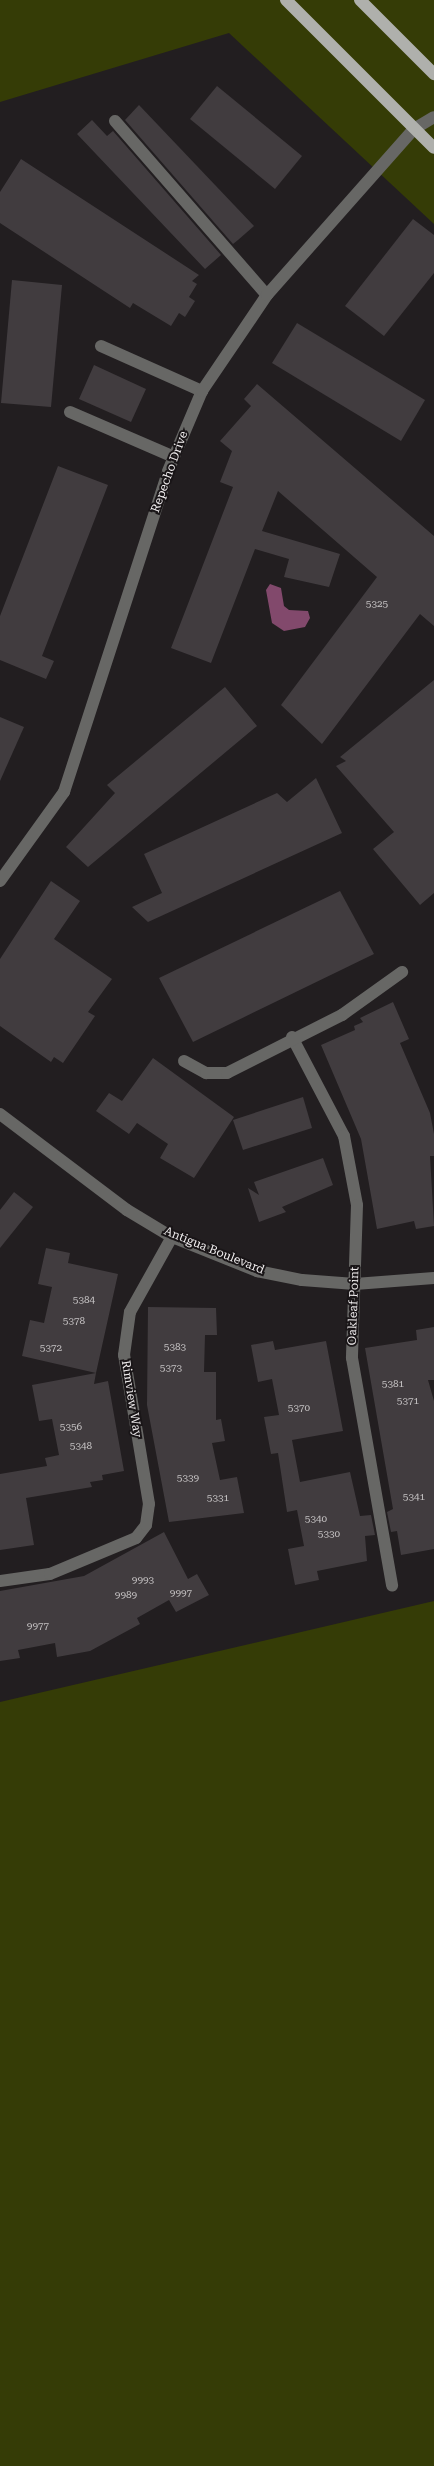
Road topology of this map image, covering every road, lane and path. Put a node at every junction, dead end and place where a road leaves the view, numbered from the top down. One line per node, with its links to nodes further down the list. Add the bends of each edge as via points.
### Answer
1 (286, 0): 6 (main road)
2 (360, 0): 3 (main road)
3 (434, 74)
4 (434, 117): 6 (street, Repecho Drive)
5 (115, 121): 8 (street)
6 (414, 129): 7 (main road); 8 (street, Repecho Drive)
7 (434, 148)
8 (267, 295): 10 (street, Repecho Drive)
9 (101, 346): 10 (street)
10 (202, 391): 12 (street, Repecho Drive)
11 (70, 412): 12 (street)
12 (174, 457): 13 (street, Repecho Drive, via 64,792)
13 (0, 881)
14 (402, 972): 15 (street, via 342,1015)
15 (292, 1037): 16 (street, via 227,1073 206,1072); 20 (street, Oakleaf Point, via 344,1136 357,1205)
16 (184, 1061)
17 (0, 1114): 18 (street, Antigua Boulevard, via 127,1210)
18 (172, 1237): 20 (street, Antigua Boulevard, via 256,1271 302,1280); 21 (street, Rimview Way, via 130,1312 124,1355 149,1504 146,1525 136,1538 50,1574)
19 (434, 1278): 20 (street, Antigua Boulevard)
20 (355, 1284): 22 (street, Oakleaf Point, via 352,1358)
21 (0, 1581)
22 (392, 1586)

